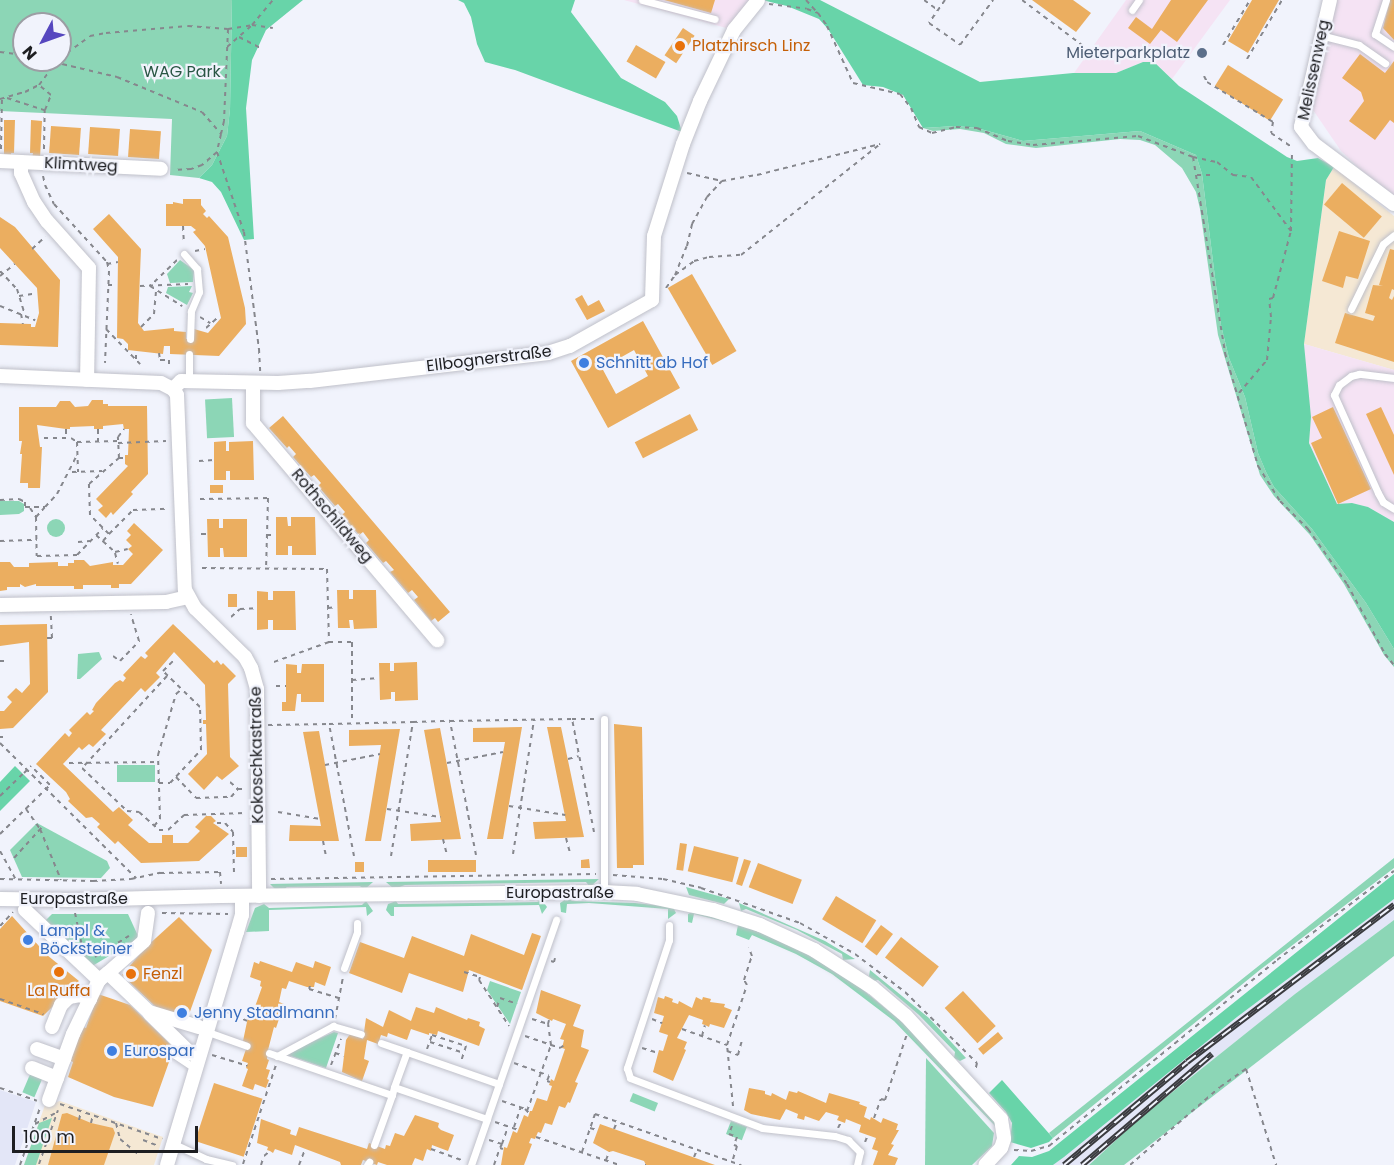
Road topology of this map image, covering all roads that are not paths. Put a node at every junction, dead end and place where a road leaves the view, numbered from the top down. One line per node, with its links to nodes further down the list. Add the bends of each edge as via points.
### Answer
1 (642, 0): 7 (lane)
2 (1139, 0): 6 (lane)
3 (1330, 0): 8 (street, Melissenweg)
4 (1386, 0): 9 (lane, via 1375,34)
5 (757, 1): 24 (street, Ellbognerstraße, via 734,30 693,117 675,168 654,236 652,300 548,353 310,381)
6 (1132, 10)
7 (715, 19)
8 (1320, 35): 10 (lane, via 1359,45); 14 (street, Melissenweg, via 1301,119 1306,136)
9 (1394, 47)
10 (1385, 63)
11 (0, 161): 12 (street, Klimtweg)
12 (21, 162): 13 (street, Klimtweg); 22 (street, via 24,184 91,274)
13 (161, 169)
14 (1394, 204)
15 (1394, 235): 17 (lane, via 1383,244)
16 (184, 254): 18 (lane, via 197,269 199,292 191,311)
17 (1351, 309)
18 (190, 339)
19 (189, 354): 23 (lane)
20 (0, 376): 22 (street)
21 (1394, 378): 26 (lane, via 1351,376 1334,395 1378,493)
22 (87, 380): 25 (street, via 161,383)
23 (189, 382): 24 (street, Ellbognerstraße); 25 (street, Ellbognerstraße, via 182,381)
24 (256, 383): 29 (street, Rothschildweg, via 253,423)
25 (173, 389): 27 (street, Kokoschkastraße, via 179,401 183,580)
26 (1394, 509)
27 (188, 597): 28 (street, via 166,602); 33 (street, Kokoschkastraße, via 236,648 251,668 257,689)
28 (0, 605)
29 (437, 640)
30 (604, 718): 31 (lane)
31 (604, 892): 33 (street, Europastraße); 65 (street, Europastraße, via 637,894 713,910 778,933 855,975 890,1001 996,1112 1005,1128)
32 (242, 896): 33 (street, Europastraße); 34 (street, Europastraße); 44 (street, via 242,915)
33 (259, 896)
34 (0, 899)
35 (20, 910): 41 (street, Europastraße)
36 (148, 913): 41 (street, Europastraße, via 144,941)
37 (556, 920): 59 (lane)
38 (357, 923): 40 (lane)
39 (669, 925): 69 (lane, via 669,940 627,1074 635,1082 762,1128 848,1140 860,1152)
40 (344, 968)
41 (103, 977): 42 (street, Europastraße); 43 (street, Europastraße)
42 (90, 999): 45 (street, Europastraße); 45 (street, via 80,995 69,997 48,1022)
43 (149, 1012): 44 (street, Europastraße); 53 (street)
44 (203, 1029): 48 (lane); 57 (street)
45 (73, 1034): 55 (street, Europastraße)
46 (361, 1034): 54 (lane, via 333,1026)
47 (381, 1043): 50 (lane)
48 (247, 1046)
49 (37, 1049): 55 (street)
50 (407, 1052): 59 (lane); 60 (lane)
51 (172, 1053): 57 (lane)
52 (269, 1053): 54 (lane)
53 (191, 1054)
54 (278, 1056): 60 (lane)
55 (64, 1059): 58 (street, Europastraße)
56 (32, 1068): 58 (street)
57 (196, 1069): 63 (street)
58 (57, 1078): 61 (street, Europastraße)
59 (499, 1084): 62 (lane)
60 (393, 1091): 62 (lane); 64 (lane)
61 (55, 1102)
62 (487, 1119): 66 (lane)
63 (167, 1144): 67 (street); 68 (lane)
64 (374, 1145)
65 (993, 1157)
66 (471, 1164)
67 (167, 1165)
68 (232, 1165)
69 (857, 1165)

